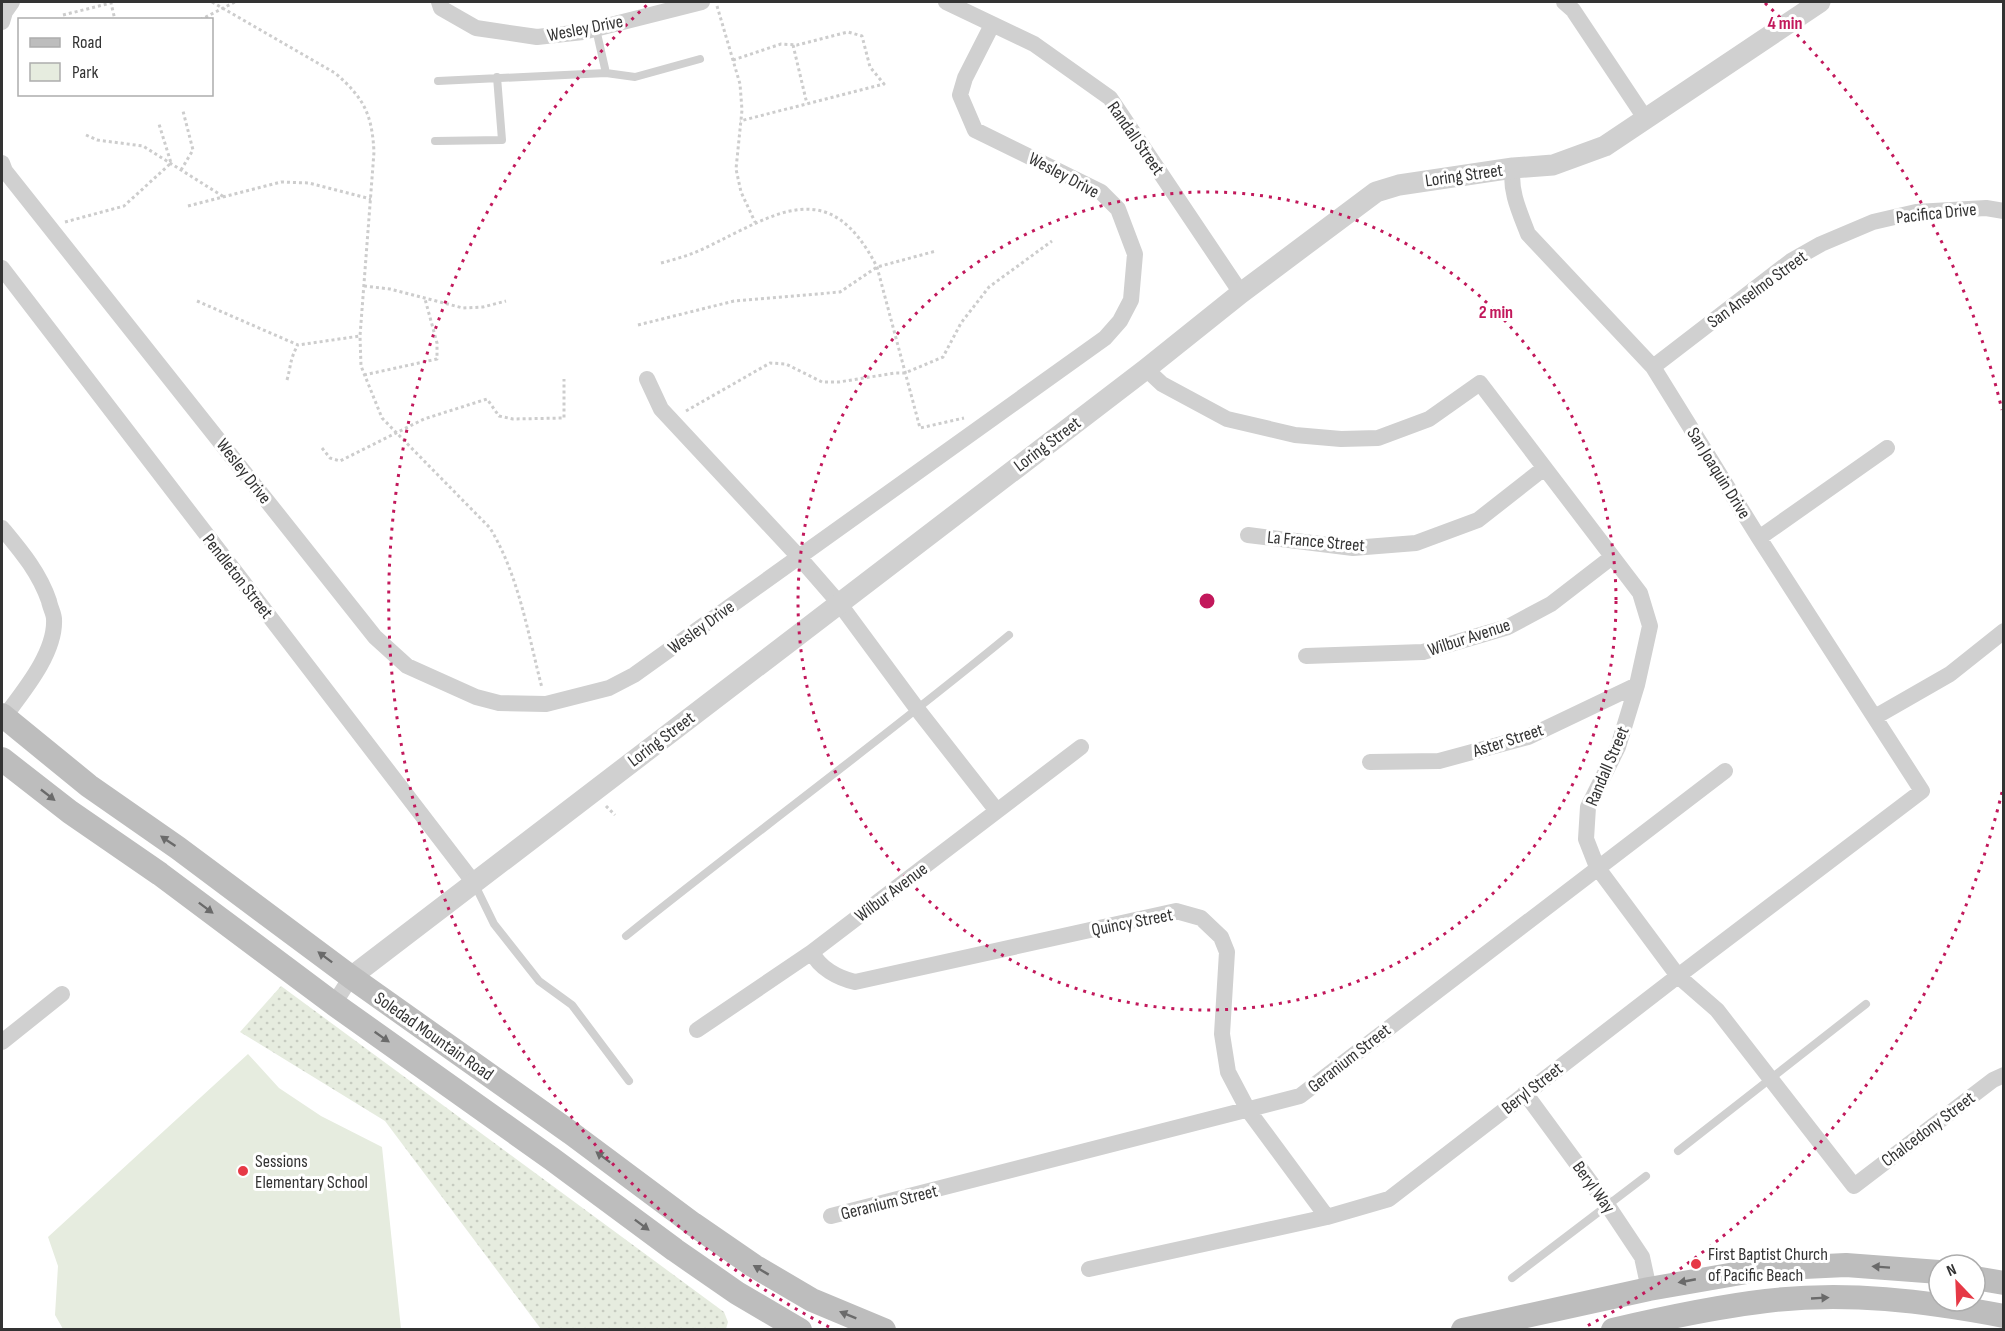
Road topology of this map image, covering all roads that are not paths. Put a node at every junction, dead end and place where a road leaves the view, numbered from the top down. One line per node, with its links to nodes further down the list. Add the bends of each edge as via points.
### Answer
1 (12, 2): 7 (street)
2 (439, 2): 9 (street, Wesley Drive, via 441,8 476,28 537,37)
3 (702, 2): 9 (street, Wesley Drive)
4 (946, 2): 8 (street)
5 (1564, 2): 14 (street)
6 (1820, 2): 14 (street, Loring Street)
7 (2, 22)
8 (992, 25): 21 (street, Randall Street, via 1034,44 1110,98); 30 (street, Wesley Drive, via 960,95 975,130 1101,192 1118,209 1135,254 1131,300 1105,338)
9 (596, 29): 11 (lane)
10 (700, 59): 11 (lane, via 635,77)
11 (606, 73): 12 (lane)
12 (497, 77): 13 (lane); 15 (lane, via 502,140)
13 (438, 81)
14 (1645, 118): 17 (street, Loring Street, via 1605,146 1553,165)
15 (435, 141)
16 (2, 163): 30 (street, Wesley Drive, via 375,637 407,666 498,703 546,704 609,688 634,675)
17 (1513, 168): 21 (street, Loring Street, via 1376,192); 22 (street, San Joaquin Drive, via 1511,178 1518,209 1528,234)
18 (2004, 211): 19 (street, Pacifica Drive, via 1986,208 1916,212)
19 (1869, 223): 22 (street, San Anselmo Street, via 1791,261)
20 (2, 268): 47 (street, Pendleton Street)
21 (1241, 293): 23 (street, Loring Street)
22 (1653, 367): 29 (street, San Joaquin Drive)
23 (1146, 369): 26 (street, Randall Street, via 1162,384 1227,419 1295,435 1341,440 1378,438 1429,419 1480,384); 32 (street, Loring Street)
24 (647, 379): 30 (street, via 661,409)
25 (1887, 448): 29 (street)
26 (1543, 469): 28 (street, La France Street, via 1478,520 1416,543 1353,548); 31 (street, Randall Street)
27 (2, 528): 38 (street, via 33,567 54,619 49,649)
28 (1248, 535)
29 (1759, 538): 39 (street, San Joaquin Drive)
30 (799, 557): 32 (street)
31 (1612, 557): 35 (street, Wilbur Avenue, via 1551,604 1508,627 1423,652); 36 (street, Randall Street, via 1640,593 1650,626)
32 (839, 603): 37 (street); 47 (street, Loring Street)
33 (2004, 631): 39 (street, via 1950,674)
34 (1010, 635): 37 (lane)
35 (1306, 656)
36 (1637, 685): 42 (street, Aster Street, via 1528,737 1439,761); 46 (street, Randall Street, via 1618,747 1588,807 1586,839)
37 (918, 710): 45 (street); 48 (lane)
38 (2, 717): 51 (main road, Soledad Mountain Road, one-way to 38, via 89,786)
39 (1875, 717): 44 (street, San Joaquin Drive)
40 (1081, 747): 45 (street, Wilbur Avenue)
41 (2, 759): 53 (main road, Soledad Mountain Road, one-way to 53)
42 (1370, 762)
43 (1725, 771): 46 (street, Geranium Street)
44 (1922, 790): 50 (street, Beryl Street)
45 (997, 811): 49 (street, Wilbur Avenue)
46 (1597, 867): 50 (street, Randall Street); 61 (street, Geranium Street, via 1300,1096)
47 (474, 883): 51 (street, Loring Street); 59 (lane, via 494,924 539,981 572,1005)
48 (626, 936)
49 (812, 952): 55 (street, Wilbur Avenue); 61 (street, Quincy Street, via 816,962 842,979 855,982 1176,911 1201,918 1221,937 1227,952 1222,1034 1228,1072)
50 (1677, 976): 58 (street, Randall Street, via 1717,1010); 60 (street, Beryl Street)
51 (351, 977): 53 (street, Loring Street); 74 (main road, Soledad Mountain Road, one-way to 51, via 693,1224)
52 (62, 994): 56 (street)
53 (334, 1004): 77 (main road, Soledad Mountain Road, one-way to 77)
54 (1866, 1005): 58 (lane)
55 (697, 1030)
56 (2, 1042)
57 (2004, 1076): 64 (street, Chalcedony Street, via 1993,1080)
58 (1771, 1080): 62 (lane); 64 (street, Randall Street)
59 (629, 1081)
60 (1525, 1093): 65 (street, Beryl Way); 67 (street, Beryl Street, via 1389,1199)
61 (1248, 1110): 66 (street, Geranium Street); 67 (street, Quincy Street)
62 (1678, 1151)
63 (1646, 1176): 65 (lane)
64 (1854, 1186)
65 (1608, 1206): 70 (lane); 73 (street, Beryl Way, via 1642,1257)
66 (831, 1216)
67 (1328, 1217): 68 (street, Beryl Street)
68 (1089, 1269)
69 (1927, 1271): 73 (main road, one-way to 73, via 1846,1265 1764,1269)
70 (1512, 1278)
71 (1987, 1280): 72 (main road)
72 (2004, 1283)
73 (1649, 1289): 76 (main road); 79 (main road)
74 (812, 1300): 77 (main road); 78 (main road, Soledad Mountain Road, one-way to 74)
75 (2004, 1316): 76 (main road, one-way to 75, via 1767,1300 1845,1297 1933,1303)
76 (1655, 1320): 80 (main road)
77 (786, 1327)
78 (884, 1329)
79 (1463, 1329)
80 (1613, 1329)

